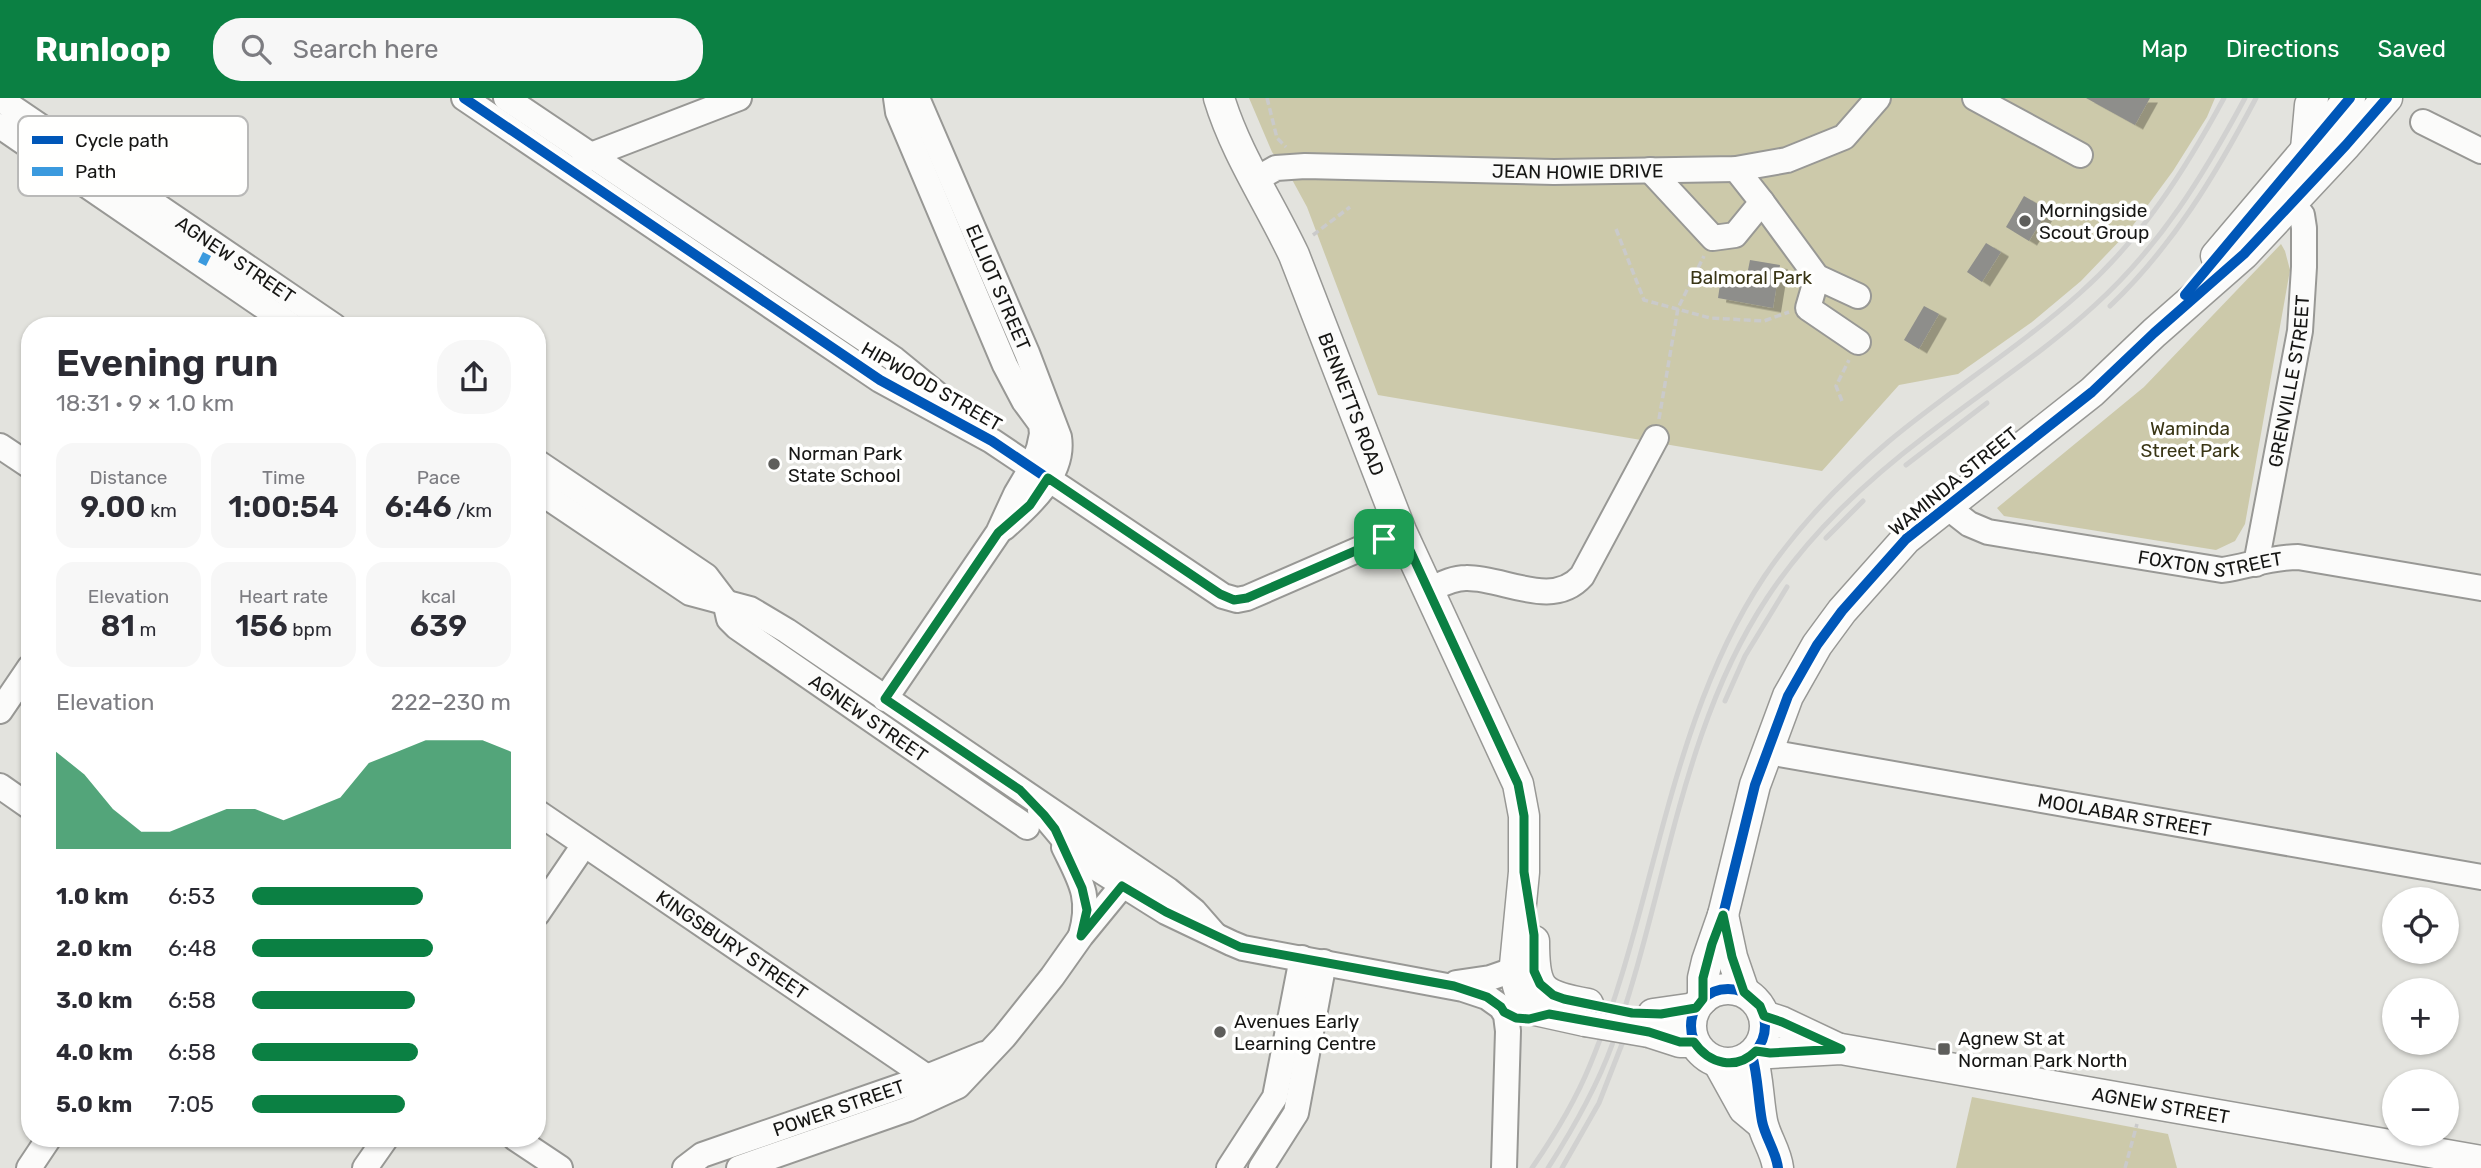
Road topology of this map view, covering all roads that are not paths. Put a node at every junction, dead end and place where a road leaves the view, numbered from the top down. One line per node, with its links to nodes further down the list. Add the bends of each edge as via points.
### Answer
1 (464, 98): 23 (street, HIPWOOD STREET)
2 (506, 98): 19 (street, HIPWOOD STREET)
3 (738, 98): 19 (street)
4 (896, 98): 40 (street, ELLIOT STREET, via 1005,365 1041,424)
5 (917, 98): 40 (street, ELLIOT STREET, via 1057,432 1060,458)
6 (1219, 98): 24 (main road, BENNETTS ROAD)
7 (1878, 98): 22 (street, JEAN HOWIE DRIVE, via 1844,137 1787,160)
8 (1975, 98): 20 (street)
9 (2313, 98): 17 (main road)
10 (2350, 98): 17 (main road, WAMINDA STREET)
11 (2387, 98): 28 (main road, WAMINDA STREET)
12 (0, 99): 13 (street, AGNEW STREET)
13 (25, 116)
14 (2423, 122): 18 (street)
15 (0, 126): 16 (street, AGNEW STREET)
16 (18, 139)
17 (2306, 149): 33 (main road, WAMINDA STREET)
18 (2481, 152)
19 (592, 155): 23 (street); 36 (street, HIPWOOD STREET, via 894,359)
20 (2080, 155)
21 (1650, 170): 22 (street, JEAN HOWIE DRIVE); 24 (street, JEAN HOWIE DRIVE, via 1305,166 1276,168); 27 (street, via 1713,238 1735,235)
22 (1736, 170): 27 (street)
23 (572, 172): 36 (street, HIPWOOD STREET, via 880,380)
24 (1255, 180): 43 (main road, BENNETTS ROAD, via 1294,255)
25 (97, 196): 31 (street, AGNEW STREET)
26 (143, 196): 32 (street, AGNEW STREET)
27 (1762, 202): 29 (street)
28 (2290, 202): 33 (main road, WAMINDA STREET, via 2244,254); 44 (street, GRENVILLE STREET, via 2302,215 2304,228 2300,331)
29 (1816, 277): 30 (street); 34 (street, via 1808,308)
30 (1858, 296)
31 (265, 317)
32 (321, 317)
33 (2154, 333): 42 (main road, WAMINDA STREET, via 2092,391)
34 (1858, 342)
35 (1656, 438): 46 (street, via 1573,587 1545,591 1466,578)
36 (992, 441): 40 (street, HIPWOOD STREET)
37 (0, 446): 38 (street)
38 (21, 460)
39 (546, 469): 47 (street, AGNEW STREET, via 694,567)
40 (1040, 473): 43 (street, HIPWOOD STREET, via 1234,600); 49 (street, via 1016,494 998,533)
41 (546, 496): 47 (street, AGNEW STREET, via 690,593)
42 (1946, 506): 44 (street, FOXTON STREET, via 1988,533 2222,570); 51 (main road, WAMINDA STREET, via 1906,539 1816,645 1788,696)
43 (1401, 531): 46 (main road, BENNETTS ROAD)
44 (2256, 564): 45 (street, FOXTON STREET, via 2298,557)
45 (2481, 588)
46 (1429, 590): 59 (main road, BENNETTS ROAD, via 1518,784 1524,816)
47 (724, 601): 49 (street, AGNEW STREET, via 753,610); 56 (street, AGNEW STREET, via 729,620 737,627)
48 (21, 680): 50 (street)
49 (885, 699): 53 (street, AGNEW STREET)
50 (0, 711)
51 (1768, 752): 60 (street, MOOLABAR STREET); 63 (main road, WAMINDA STREET, via 1755,785)
52 (0, 786): 54 (street)
53 (1020, 790): 57 (street, AGNEW STREET); 64 (street, AGNEW STREET, via 1181,900)
54 (21, 801)
55 (546, 818): 58 (street, KINGSBURY STREET)
56 (1027, 827)
57 (1055, 829): 61 (street, AGNEW STREET, via 1076,853); 65 (street, POWER STREET, via 1085,898 1087,914)
58 (584, 845): 62 (street); 80 (street, KINGSBURY STREET)
59 (1524, 872): 67 (main road, BENNETTS ROAD); 71 (main road, BENNETTS ROAD, via 1535,976 1556,997)
60 (2481, 877)
61 (1122, 886): 64 (street, AGNEW STREET); 65 (street, POWER STREET)
62 (546, 901)
63 (1723, 915): 69 (main road, WAMINDA STREET); 70 (main road, WAMINDA STREET)
64 (1215, 935): 66 (street, AGNEW STREET, via 1240,947)
65 (1081, 936): 77 (street, POWER STREET)
66 (1313, 960): 68 (street, AGNEW STREET); 73 (street)
67 (1516, 968): 68 (street, AGNEW STREET); 71 (main road, BENNETTS ROAD, via 1518,987 1529,1007 1543,1013)
68 (1448, 985): 93 (street, AGNEW STREET, via 1487,997 1504,1012 1508,1031)
69 (1744, 992): 70 (main road, via 1722,989); 72 (main road)
70 (1699, 1004): 74 (main road, BENNETTS ROAD); 75 (main road, via 1691,1031)
71 (1587, 1013): 74 (main road, BENNETTS ROAD)
72 (1764, 1016): 76 (main road, AGNEW STREET); 78 (main road, via 1763,1040)
73 (1302, 1018): 91 (street, via 1275,1097); 92 (street, via 1296,1113)
74 (1651, 1023): 75 (main road, BENNETTS ROAD, via 1680,1042)
75 (1694, 1042): 79 (main road)
76 (1841, 1049): 78 (main road, AGNEW STREET); 85 (main road, AGNEW STREET)
77 (994, 1050): 80 (street, POWER STREET); 90 (street, POWER STREET, via 962,1083 942,1095)
78 (1754, 1053): 79 (main road, via 1742,1061); 81 (main road)
79 (1718, 1062): 81 (main road, via 1744,1110)
80 (927, 1077): 89 (street, POWER STREET, via 702,1155)
81 (1763, 1125): 94 (main road)
82 (43, 1147): 86 (street)
83 (380, 1147): 87 (street)
84 (528, 1147): 88 (street)
85 (2481, 1161)
86 (29, 1168)
87 (365, 1168)
88 (560, 1168)
89 (685, 1168)
90 (739, 1168)
91 (1229, 1168)
92 (1261, 1168)
93 (1504, 1168)
94 (1778, 1168)

